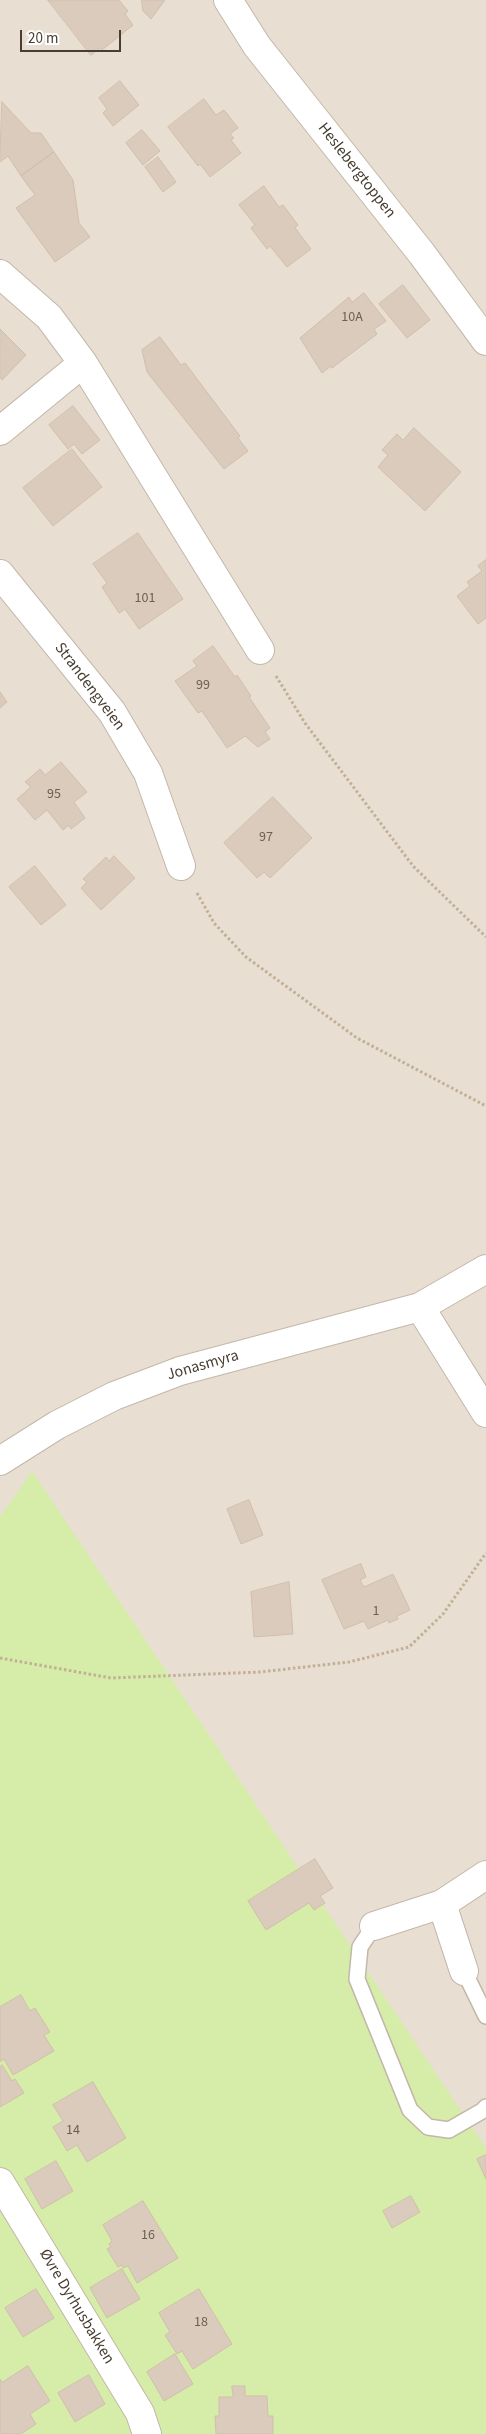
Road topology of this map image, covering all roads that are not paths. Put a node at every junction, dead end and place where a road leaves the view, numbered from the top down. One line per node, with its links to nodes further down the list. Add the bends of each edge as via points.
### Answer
1 (228, 0): 3 (street, Heslebergtoppen, via 257,46)
2 (0, 274): 4 (street, via 49,317)
3 (486, 340)
4 (83, 363): 5 (street); 7 (street)
5 (0, 431)
6 (0, 574): 8 (street, Strandengveien, via 112,712 148,772)
7 (260, 650)
8 (181, 866)
9 (486, 1269): 10 (street, Jonasmyra)
10 (420, 1307): 11 (street); 12 (street, Jonasmyra, via 180,1371 106,1400 57,1425)
11 (486, 1413)
12 (0, 1461)
13 (486, 1876): 14 (street)
14 (442, 1904): 15 (street); 16 (street)
15 (374, 1926): 18 (lane, via 360,1947 357,1980 410,2110 428,2127 449,2130)
16 (464, 1971): 17 (lane)
17 (486, 2016)
18 (486, 2107)
19 (0, 2182): 20 (street, Øvre Dyrhusbakken, via 140,2413)
20 (147, 2434)

